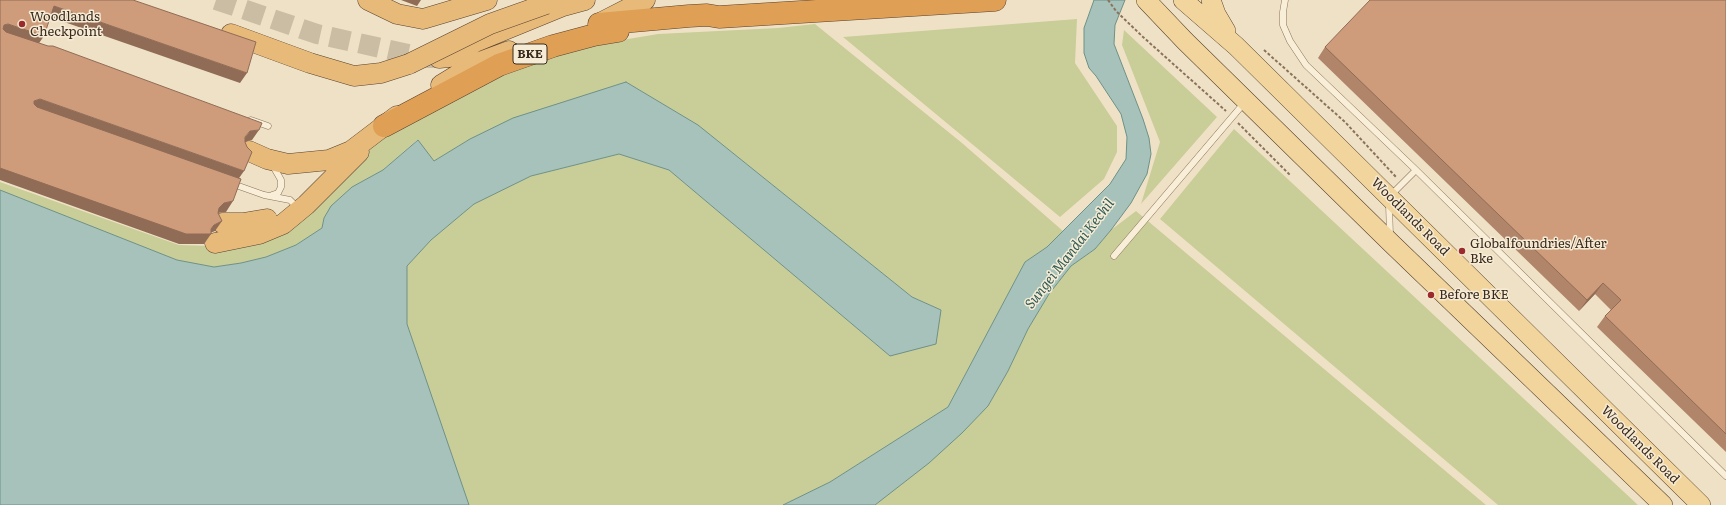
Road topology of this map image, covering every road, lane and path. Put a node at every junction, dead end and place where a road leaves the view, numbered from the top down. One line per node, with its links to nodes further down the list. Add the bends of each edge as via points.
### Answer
1 (368, 0): 2 (highway, via 397,14 423,19)
2 (487, 0)
3 (585, 0): 17 (highway, via 563,6 475,42 449,57)
4 (644, 0): 13 (highway)
5 (995, 0): 12 (highway, BKE, via 719,17 707,15)
6 (1108, 0): 19 (path, via 1125,20)
7 (1183, 0): 15 (main road, Woodlands Road)
8 (1211, 0): 15 (main road, via 1216,14)
9 (1285, 0): 25 (lane, via 1283,25 1306,65)
10 (553, 2): 14 (highway, bridge, via 490,24 409,64 381,73 354,76)
11 (1148, 3): 18 (main road, Woodlands Road)
12 (690, 19): 13 (highway, BKE); 22 (highway, BKE, via 594,35 553,46 499,65)
13 (599, 24): 22 (highway, via 557,34 477,63 422,97)
14 (212, 28)
15 (1236, 46): 30 (main road, Woodlands Road)
16 (1262, 48): 28 (path, via 1345,122)
17 (439, 58)
18 (1246, 101): 19 (lane); 32 (main road, Woodlands Road)
19 (1232, 117): 26 (path); 33 (lane)
20 (246, 118): 21 (lane)
21 (268, 126)
22 (384, 126): 23 (highway); 31 (highway, via 306,205 283,224 259,234 220,235 258,232 286,218)
23 (351, 151): 24 (highway, via 329,160 315,162 288,164); 24 (highway, via 315,155 287,153 250,144); 31 (highway)
24 (267, 159): 29 (lane, via 281,180 281,187 278,193)
25 (1416, 170): 28 (lane); 34 (lane)
26 (1291, 176)
27 (227, 182): 29 (lane)
28 (1403, 184): 30 (lane)
29 (264, 195): 31 (lane, via 290,200)
30 (1389, 197): 32 (lane); 36 (main road, Woodlands Road)
31 (296, 206)
32 (1390, 242): 35 (main road, Woodlands Road)
33 (1114, 256)
34 (1726, 476)
35 (1663, 505)
36 (1701, 505)

